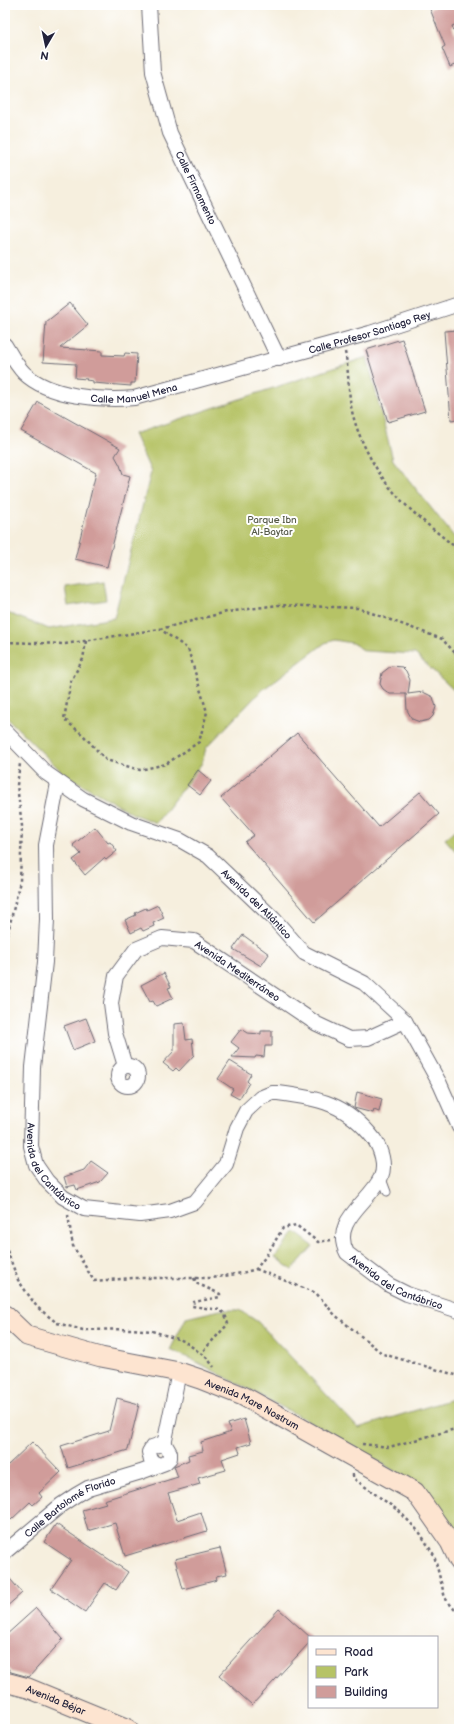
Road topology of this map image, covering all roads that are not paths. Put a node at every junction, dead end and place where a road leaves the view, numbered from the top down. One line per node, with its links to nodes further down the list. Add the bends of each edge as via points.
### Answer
1 (149, 5): 4 (street, Calle Firmamento, via 153,72 170,133)
2 (459, 304): 4 (street, Calle Profesor Santiago Rey, via 370,333)
3 (5, 345): 4 (street, Calle Manuel Mena, via 18,367 41,385 66,394 111,399 146,396)
4 (280, 358)
5 (5, 730): 6 (street, Avenida del Atlántico)
6 (58, 783): 7 (street, Avenida del Atlántico, via 83,800 131,823 180,840 208,856 274,919 304,953 364,983); 10 (street, Avenida del Cantábrico, via 46,845 45,962 33,1067 31,1138 36,1165 47,1181 63,1197 84,1209 140,1215 170,1211 195,1202 226,1164 242,1116 260,1098 272,1093 321,1101 356,1119 379,1147 383,1161)
7 (405, 1022): 8 (street, Avenida Mediterráneo, via 368,1038 349,1039 317,1024 194,940 162,938 136,949 116,976 111,1003 114,1033); 9 (street, Avenida del Atlántico, via 440,1084)
8 (125, 1066)
9 (459, 1127)
10 (381, 1176): 11 (lane); 12 (street, Avenida del Cantábrico, via 375,1187 350,1215 343,1230 347,1253 389,1285 407,1294)
11 (386, 1192)
12 (459, 1311)
13 (5, 1315): 14 (street, Avenida Mare Nostrum, via 27,1336 101,1357)
14 (179, 1372): 15 (street, Calle Bartolomé Florido, via 164,1445 169,1449 170,1458 165,1463 154,1460 142,1472 76,1494); 16 (street, Avenida Mare Nostrum, via 236,1393 415,1492 450,1542)
15 (5, 1552)
16 (459, 1561)
17 (5, 1682): 18 (street, Avenida Béjar, via 28,1688)
18 (128, 1729)

